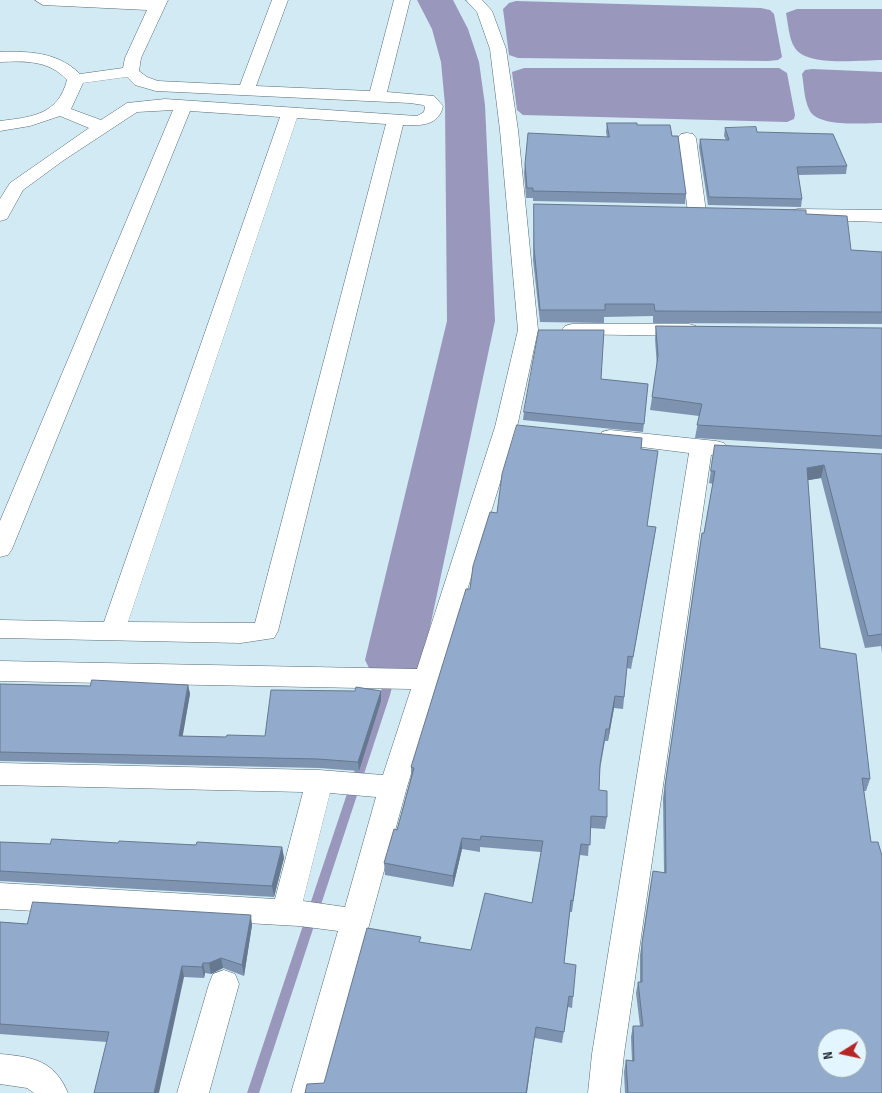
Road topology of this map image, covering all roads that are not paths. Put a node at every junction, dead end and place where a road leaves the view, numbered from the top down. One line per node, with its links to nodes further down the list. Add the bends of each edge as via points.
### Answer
1 (43, 0): 5 (street)
2 (280, 0): 9 (street)
3 (402, 0): 10 (street)
4 (474, 0): 24 (street, via 484,10 498,48 526,208)
5 (159, 3): 7 (street, via 133,58)
6 (0, 57): 8 (street, via 31,56 53,60 68,69)
7 (131, 72): 8 (street); 9 (street, via 141,81 156,86)
8 (76, 79): 12 (street, via 73,92)
9 (246, 90): 10 (street)
10 (376, 96): 14 (street, via 428,100 434,106 429,118)
11 (184, 105): 13 (street); 16 (street, via 133,107); 29 (street)
12 (58, 110): 15 (street); 16 (street)
13 (290, 112): 14 (street); 31 (street)
14 (396, 120): 31 (street, via 265,631 241,634)
15 (0, 126)
16 (102, 127): 22 (street, via 16,187)
17 (687, 138): 19 (street)
18 (678, 212): 19 (street)
19 (697, 212): 20 (street)
20 (717, 213)
21 (776, 214): 23 (street)
22 (0, 215)
23 (882, 216)
24 (528, 330): 25 (street); 33 (street, via 516,428)
25 (708, 330)
26 (594, 436): 27 (street)
27 (701, 447): 28 (street); 44 (street)
28 (739, 449)
29 (0, 549)
30 (0, 629): 31 (street)
31 (113, 631)
32 (0, 670): 33 (street)
33 (404, 679): 35 (street)
34 (0, 774): 35 (street)
35 (355, 784): 37 (street); 38 (street)
36 (0, 896): 37 (street)
37 (304, 914): 38 (street)
38 (355, 921): 43 (street)
39 (224, 984): 42 (street)
40 (0, 1069): 41 (street, via 42,1078)
41 (52, 1093)
42 (193, 1093)
43 (306, 1093)
44 (604, 1093)

